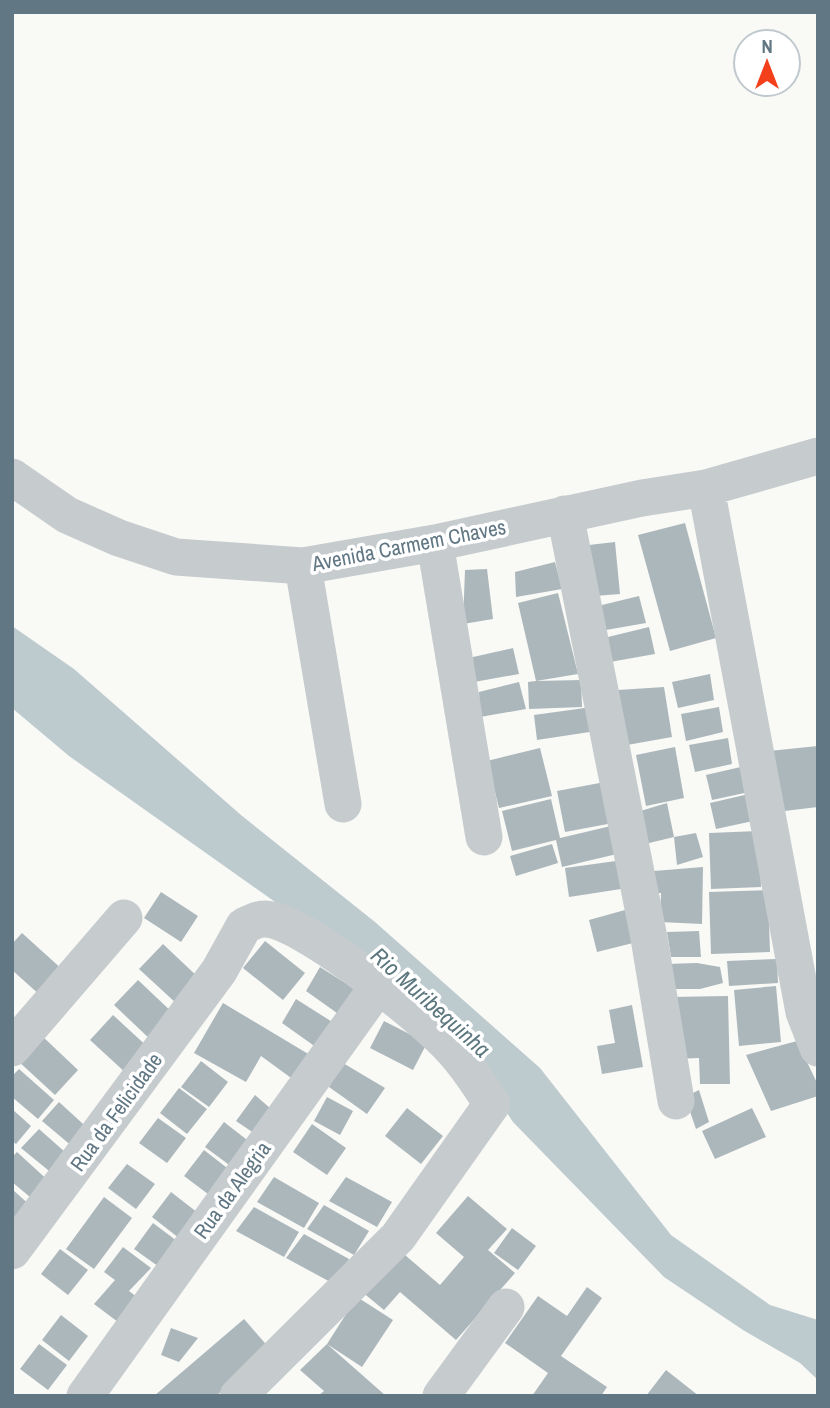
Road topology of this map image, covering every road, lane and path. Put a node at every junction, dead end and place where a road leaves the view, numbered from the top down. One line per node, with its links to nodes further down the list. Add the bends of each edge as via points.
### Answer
1 (818, 456): 3 (street, Avenida Carmem Chaves)
2 (12, 477): 6 (street, Avenida Carmem Chaves, via 67,515 176,557)
3 (706, 488): 4 (street, Avenida Carmem Chaves); 12 (street, via 804,1013)
4 (565, 514): 5 (street, Avenida Carmem Chaves); 13 (street, via 649,938)
5 (435, 542): 6 (street, Avenida Carmem Chaves); 8 (street)
6 (303, 566): 7 (street)
7 (343, 804)
8 (484, 836)
9 (124, 918): 11 (street)
10 (379, 985): 14 (street, Rua da Felicidade, via 284,923 265,919 244,926 219,971); 16 (street, Rua da Alegria); 17 (street, Rua da Felicidade, via 442,1038 492,1104 398,1237)
11 (12, 1048)
12 (818, 1048)
13 (676, 1101)
14 (12, 1251)
15 (506, 1307): 18 (street)
16 (85, 1396)
17 (238, 1396)
18 (441, 1396)

